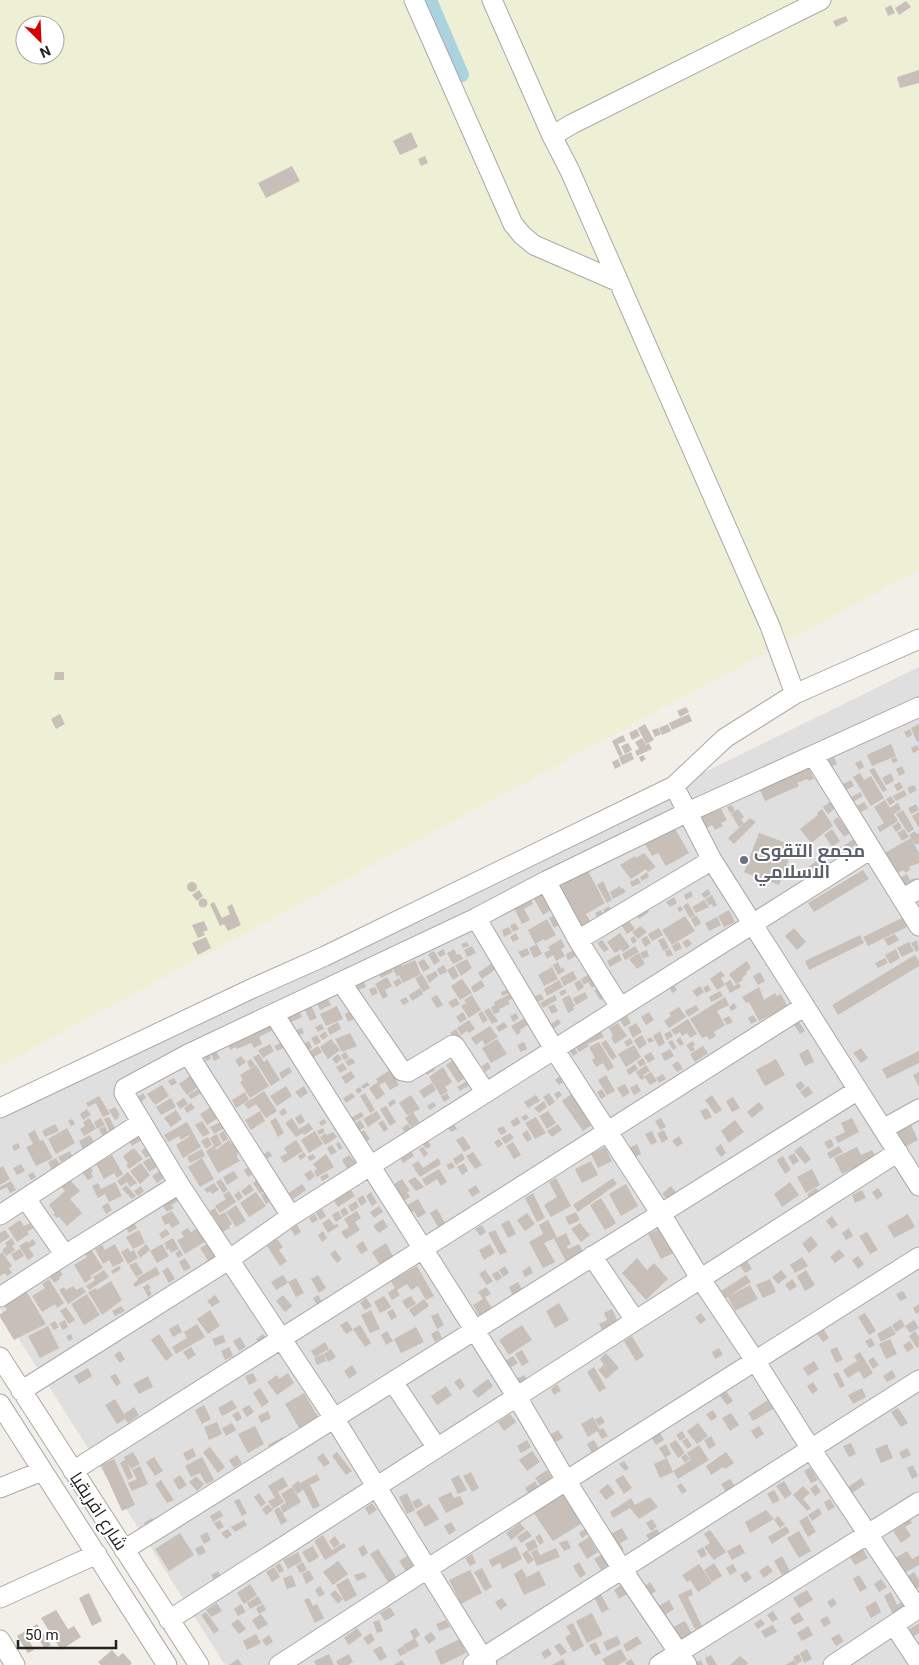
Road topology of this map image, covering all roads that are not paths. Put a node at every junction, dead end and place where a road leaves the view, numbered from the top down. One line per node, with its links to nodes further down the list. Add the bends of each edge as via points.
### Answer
1 (414, 0): 5 (street, via 513,224 534,245)
2 (492, 0): 4 (street)
3 (821, 0): 4 (street)
4 (552, 136): 5 (street)
5 (619, 282): 7 (street, via 766,617)
6 (919, 639): 7 (street)
7 (795, 694): 10 (street, via 725,738)
8 (919, 707): 9 (street)
9 (813, 756): 11 (street); 12 (street)
10 (674, 786): 11 (street); 29 (street, via 325,956)
11 (688, 812): 13 (street); 14 (street)
12 (871, 849): 16 (street); 18 (street)
13 (712, 860): 18 (street); 20 (street)
14 (546, 881): 17 (street); 20 (street)
15 (919, 889): 16 (street)
16 (902, 899): 19 (street)
17 (476, 918): 21 (street); 25 (street)
18 (753, 925): 22 (street); 23 (street)
19 (919, 926)
20 (578, 940): 23 (street)
21 (341, 982): 24 (street); 28 (street, via 402,1071 408,1072 453,1045)
22 (805, 1006): 27 (street); 33 (street)
23 (620, 1007): 25 (street)
24 (274, 1014): 26 (street); 35 (street)
25 (554, 1049): 28 (street); 33 (street)
26 (188, 1054): 31 (street, via 125,1088 124,1093); 41 (street)
27 (858, 1090): 32 (street); 39 (street)
28 (486, 1093): 35 (street)
29 (0, 1108)
30 (919, 1109): 32 (street)
31 (142, 1122): 36 (street); 38 (street)
32 (883, 1129): 34 (street)
33 (607, 1132): 39 (street); 42 (street)
34 (898, 1152): 37 (street); 47 (street)
35 (370, 1167): 41 (street); 42 (street)
36 (179, 1184): 43 (street); 46 (street)
37 (919, 1186)
38 (26, 1199): 40 (street); 43 (street)
39 (661, 1214): 44 (street); 47 (street)
40 (0, 1215)
41 (291, 1216): 46 (street)
42 (422, 1249): 50 (street); 51 (street)
43 (64, 1255): 48 (street)
44 (592, 1256): 49 (street); 50 (street)
45 (919, 1257): 53 (street)
46 (230, 1259): 51 (street); 56 (street)
47 (700, 1278): 49 (street); 53 (street)
48 (0, 1297)
49 (635, 1320): 57 (street)
50 (474, 1330): 55 (street); 57 (street)
51 (280, 1339): 59 (street); 63 (street)
52 (0, 1357): 56 (street, شارع افريقيا)
53 (756, 1362): 61 (street); 64 (street)
54 (919, 1380): 61 (street)
55 (393, 1382): 59 (street); 60 (street)
56 (21, 1391): 63 (street, شارع افريقيا)
57 (516, 1397): 60 (street); 64 (street)
58 (0, 1404): 62 (street, شارع افريقيا)
59 (334, 1418): 65 (street); 69 (street)
60 (437, 1448): 65 (street)
61 (811, 1449): 68 (street); 72 (street)
62 (42, 1471): 66 (street); 70 (street, شارع افريقيا)
63 (73, 1472): 69 (street, شارع افريقيا)
64 (567, 1482): 71 (street); 72 (street)
65 (376, 1485): 71 (street); 75 (street)
66 (0, 1488)
67 (919, 1502): 68 (street)
68 (867, 1534): 74 (street); 78 (street)
69 (124, 1550): 75 (street, شارع افريقيا)
70 (96, 1554): 73 (street); 82 (street, شارع افريقيا)
71 (427, 1569): 79 (street); 84 (street)
72 (622, 1569): 78 (street); 79 (street)
73 (0, 1598)
74 (918, 1608): 76 (street)
75 (169, 1620): 83 (street, شارع افريقيا)
76 (894, 1625): 80 (street); 86 (street)
77 (0, 1640): 81 (street)
78 (683, 1659): 85 (street)
79 (480, 1663)
80 (919, 1663)
81 (15, 1665)
82 (167, 1665)
83 (198, 1665)
84 (279, 1665)
85 (659, 1665)
86 (833, 1665)

